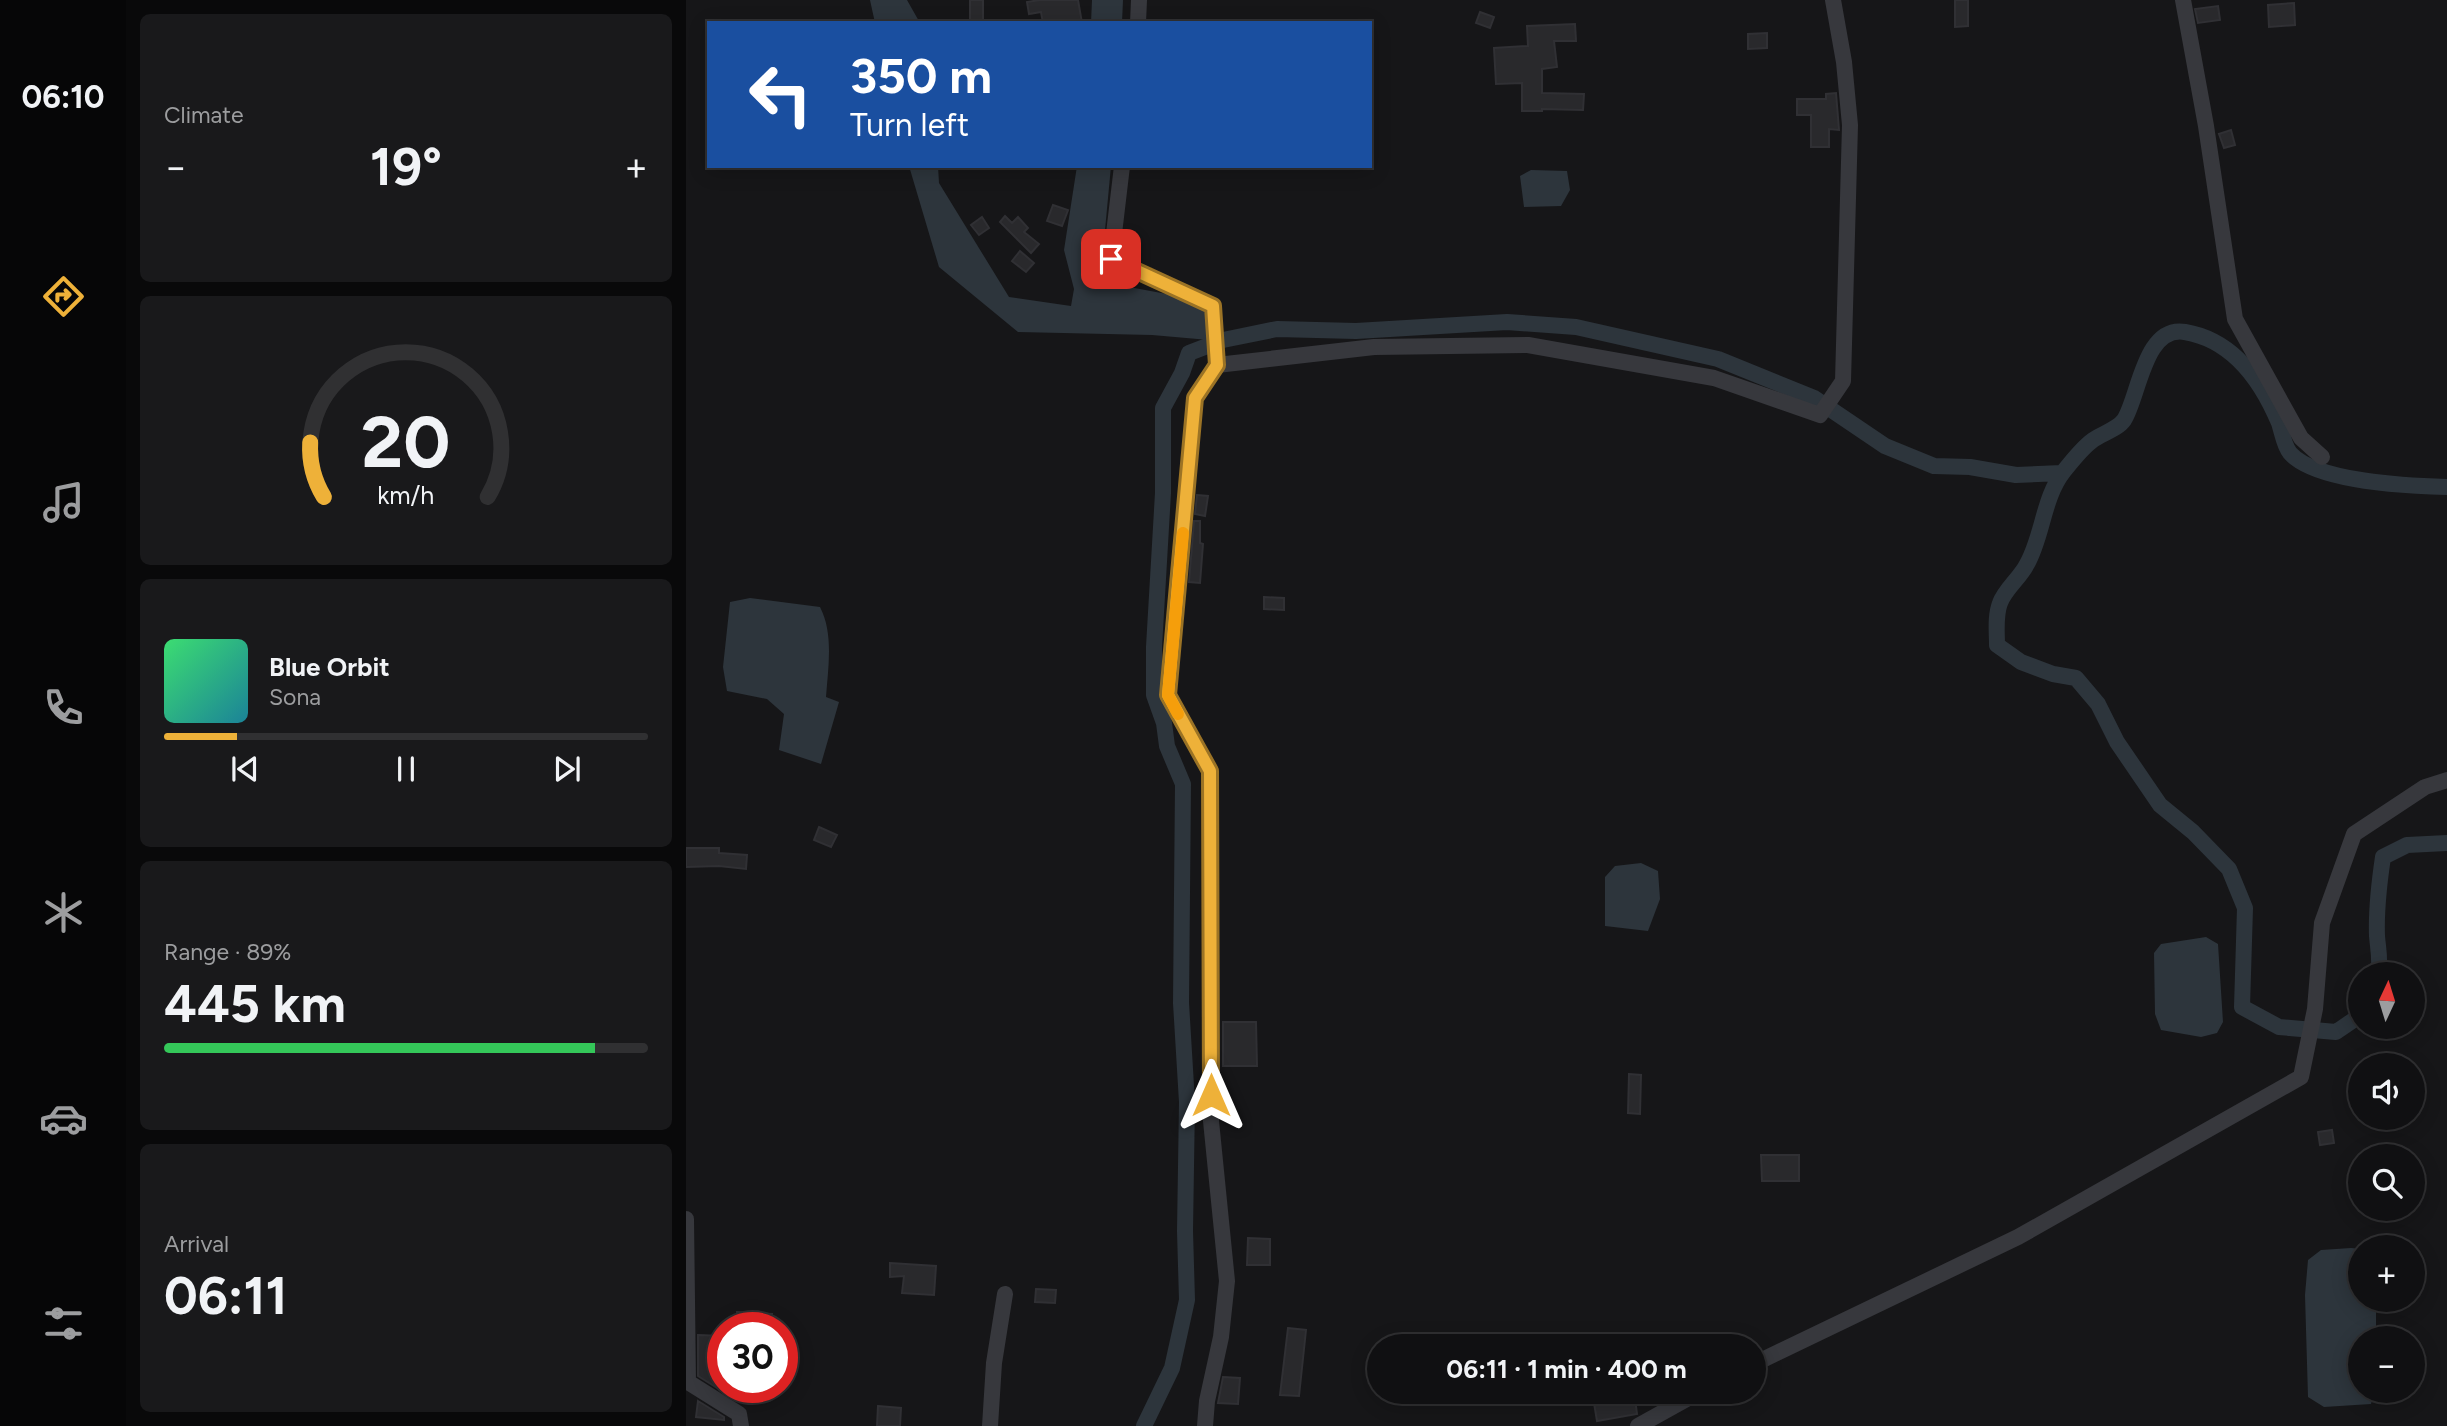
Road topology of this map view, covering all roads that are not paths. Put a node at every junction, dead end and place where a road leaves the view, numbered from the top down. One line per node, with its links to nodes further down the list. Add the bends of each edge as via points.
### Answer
1 (1139, 0): 4 (street)
2 (1833, 0): 6 (street, via 1850,125 1843,381 1820,415 1714,378 1528,345 1374,347)
3 (2183, 0): 7 (street, via 2207,125 2235,318 2301,438)
4 (1139, 21)
5 (1122, 168): 6 (street, via 1111,259 1213,306)
6 (1217, 365): 15 (street, via 1195,398 1168,695 1210,771 1211,1121 1227,1281)
7 (2322, 457)
8 (2447, 780): 11 (street, via 2425,788 2354,834 2322,923 2315,1009 2301,1077 2018,1237)
9 (686, 1220): 13 (street, via 688,1382 739,1414)
10 (1005, 1294): 14 (street)
11 (1766, 1358)
12 (1678, 1404): 16 (street)
13 (741, 1426)
14 (990, 1426)
15 (1205, 1426)
16 (1638, 1426)

